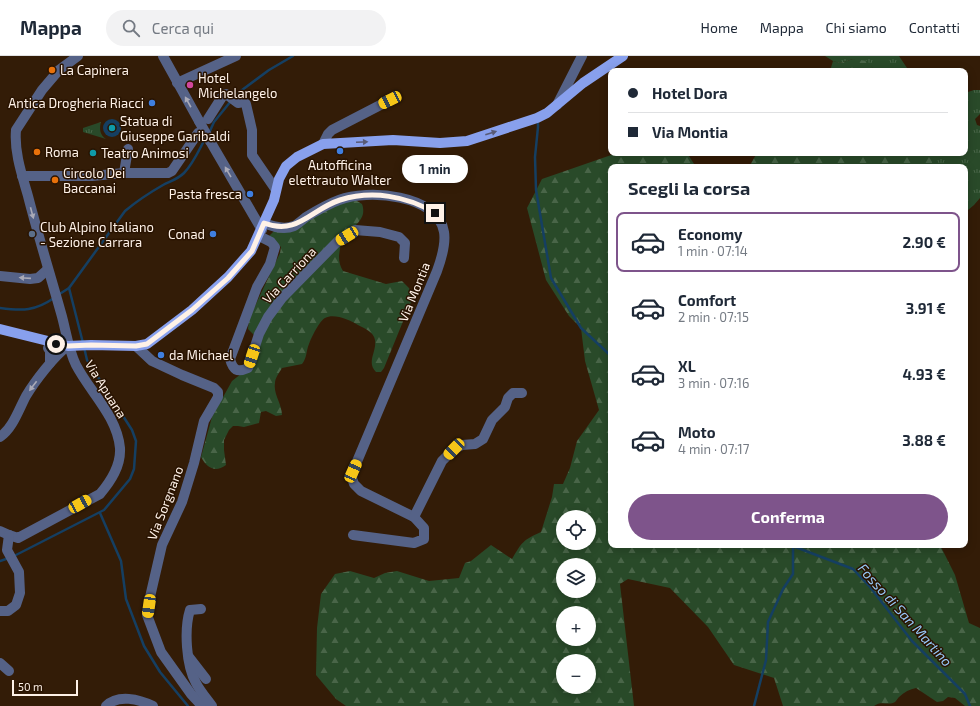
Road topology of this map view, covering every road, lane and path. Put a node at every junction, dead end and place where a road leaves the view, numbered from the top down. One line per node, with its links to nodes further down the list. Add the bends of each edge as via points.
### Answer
1 (78, 56): 14 (street, Via Apuana, via 59,70 42,90 16,130 15,138)
2 (163, 56): 6 (street)
3 (236, 56): 6 (street)
4 (582, 56): 8 (street)
5 (623, 56): 8 (main road)
6 (177, 83): 9 (street, one-way to 6)
7 (390, 100): 11 (street, via 332,130)
8 (557, 105): 11 (main road, one-way to 8, via 393,140 440,143 467,141 537,118)
9 (203, 120): 15 (street, via 224,96 246,104 252,130 252,155); 16 (street, one-way to 9, bridge, via 210,141)
10 (198, 133): 13 (street, via 172,171)
11 (323, 144): 15 (main road, via 297,157 286,166)
12 (128, 149): 13 (street)
13 (124, 173): 14 (street, via 92,176)
14 (22, 176): 18 (street, Via Apuana, one-way to 18)
15 (276, 190): 16 (main road)
16 (262, 229): 17 (street, Via Carriona, via 275,247 230,359 232,367 236,370 248,368 259,334 282,298 339,240 355,230 399,237 405,243); 23 (main road, via 252,251 202,301 147,344); 27 (street, Via Montia, via 294,226 339,200 362,195 403,199 423,206 439,218 444,233 442,257 352,478 361,491)
17 (404, 258)
18 (48, 270): 19 (street, one-way to 19, via 38,278); 22 (street, Via Apuana)
19 (0, 276)
20 (0, 328): 21 (main road)
21 (45, 344): 22 (main road); 24 (street, via 50,351)
22 (72, 346): 23 (main road); 24 (street); 28 (street, Via Apuana, via 76,365 117,431 120,449 117,470 100,494 18,538)
23 (136, 346): 38 (street, Via Sorgnano, via 152,361 218,392 218,397 204,421 182,502 162,545 147,615 161,652)
24 (50, 363): 26 (street, one-way to 26)
25 (522, 393): 27 (street, via 513,393 508,398 505,406 492,420 483,439 475,444 462,445 454,449 442,461)
26 (0, 438)
27 (414, 517): 29 (street, via 424,528 424,540 414,543)
28 (4, 533): 31 (street, Via Apuana, via 7,550 18,568 20,593 16,605 8,611)
29 (353, 535)
30 (201, 609): 32 (street, via 190,610 188,616)
31 (0, 611)
32 (189, 657): 35 (street); 39 (street, via 196,682)
33 (0, 663): 34 (street)
34 (9, 671)
35 (206, 679)
36 (106, 706): 37 (street, via 114,701 134,699)
37 (153, 706)
38 (202, 706)
39 (212, 706)

